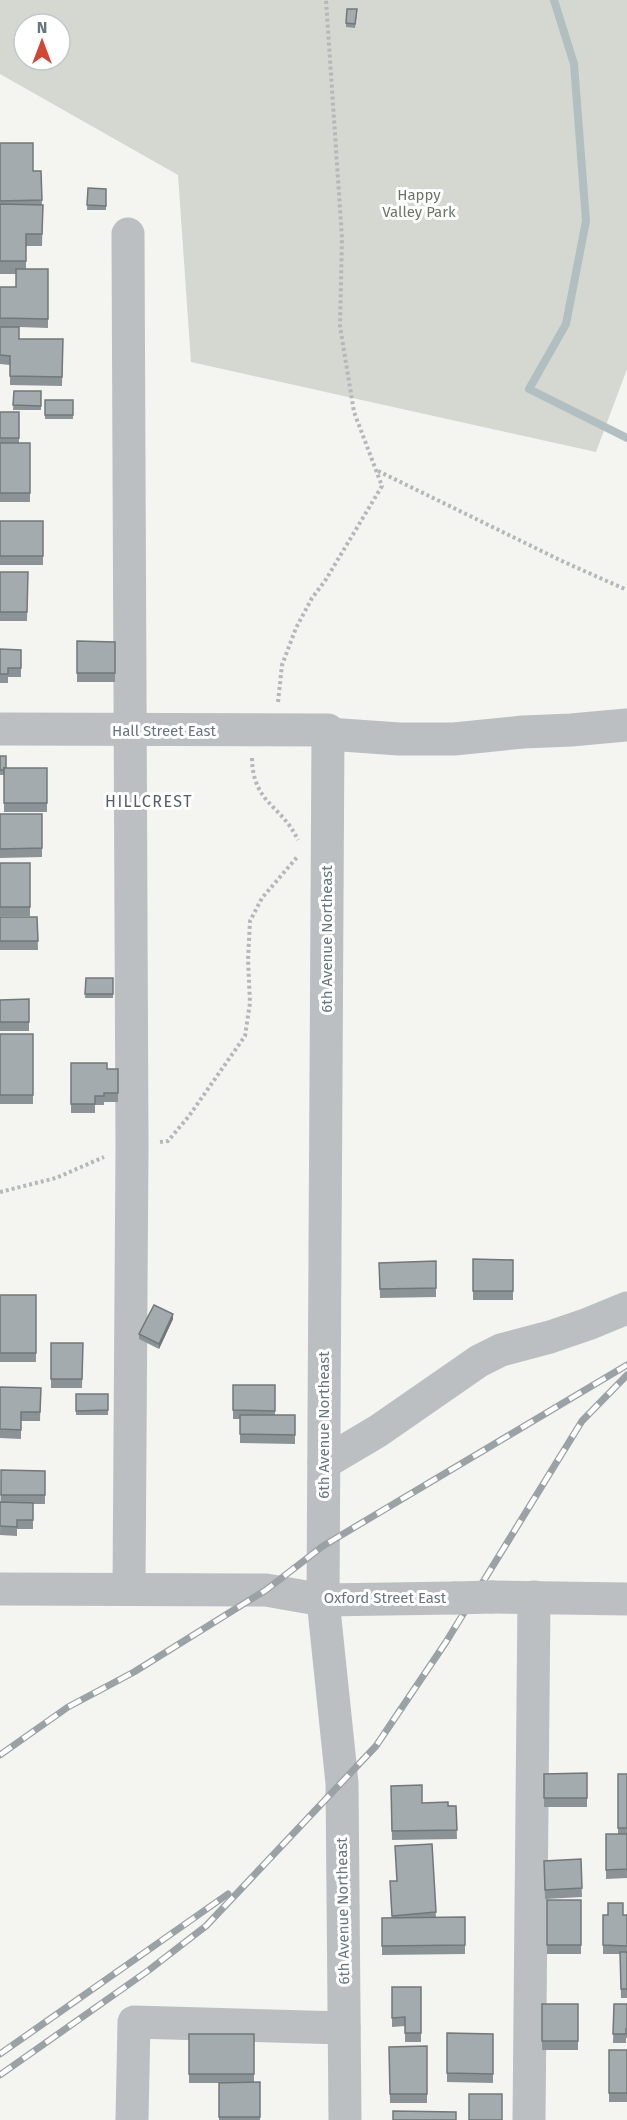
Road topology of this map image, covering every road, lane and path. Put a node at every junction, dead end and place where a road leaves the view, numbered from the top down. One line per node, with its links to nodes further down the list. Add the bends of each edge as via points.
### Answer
1 (326, 0): 3 (path, via 342,238 340,326 354,412)
2 (128, 234): 7 (street)
3 (378, 471): 4 (path); 8 (path, via 382,486 296,628 282,665 280,696)
4 (627, 590)
5 (627, 724): 9 (street, Hall Street East, via 454,739 399,739)
6 (0, 729): 7 (street, Hall Street East)
7 (130, 731): 8 (street, Hall Street East); 12 (street)
8 (271, 731): 9 (street, Hall Street East); 10 (path, via 251,754 252,776 260,794 293,830)
9 (328, 732): 15 (street, 6th Avenue Northeast)
10 (300, 844)
11 (299, 855): 12 (path, via 262,898 250,921 250,1003 245,1036 168,1141)
12 (132, 1146): 13 (path, via 56,1178); 16 (street)
13 (0, 1192)
14 (627, 1308): 15 (street, via 479,1361)
15 (324, 1463): 20 (street, 6th Avenue Northeast)
16 (129, 1588): 17 (street, Oxford Street East); 20 (street, Oxford Street East, via 266,1590)
17 (0, 1589)
18 (534, 1597): 19 (street, Oxford Street East); 20 (street, Oxford Street East, bridge); 24 (street)
19 (627, 1599)
20 (323, 1600): 21 (street, 6th Avenue Northeast, via 342,1783)
21 (344, 2028): 22 (street, via 134,2022); 23 (street, 6th Avenue Northeast)
22 (132, 2120)
23 (345, 2120)
24 (529, 2120)

